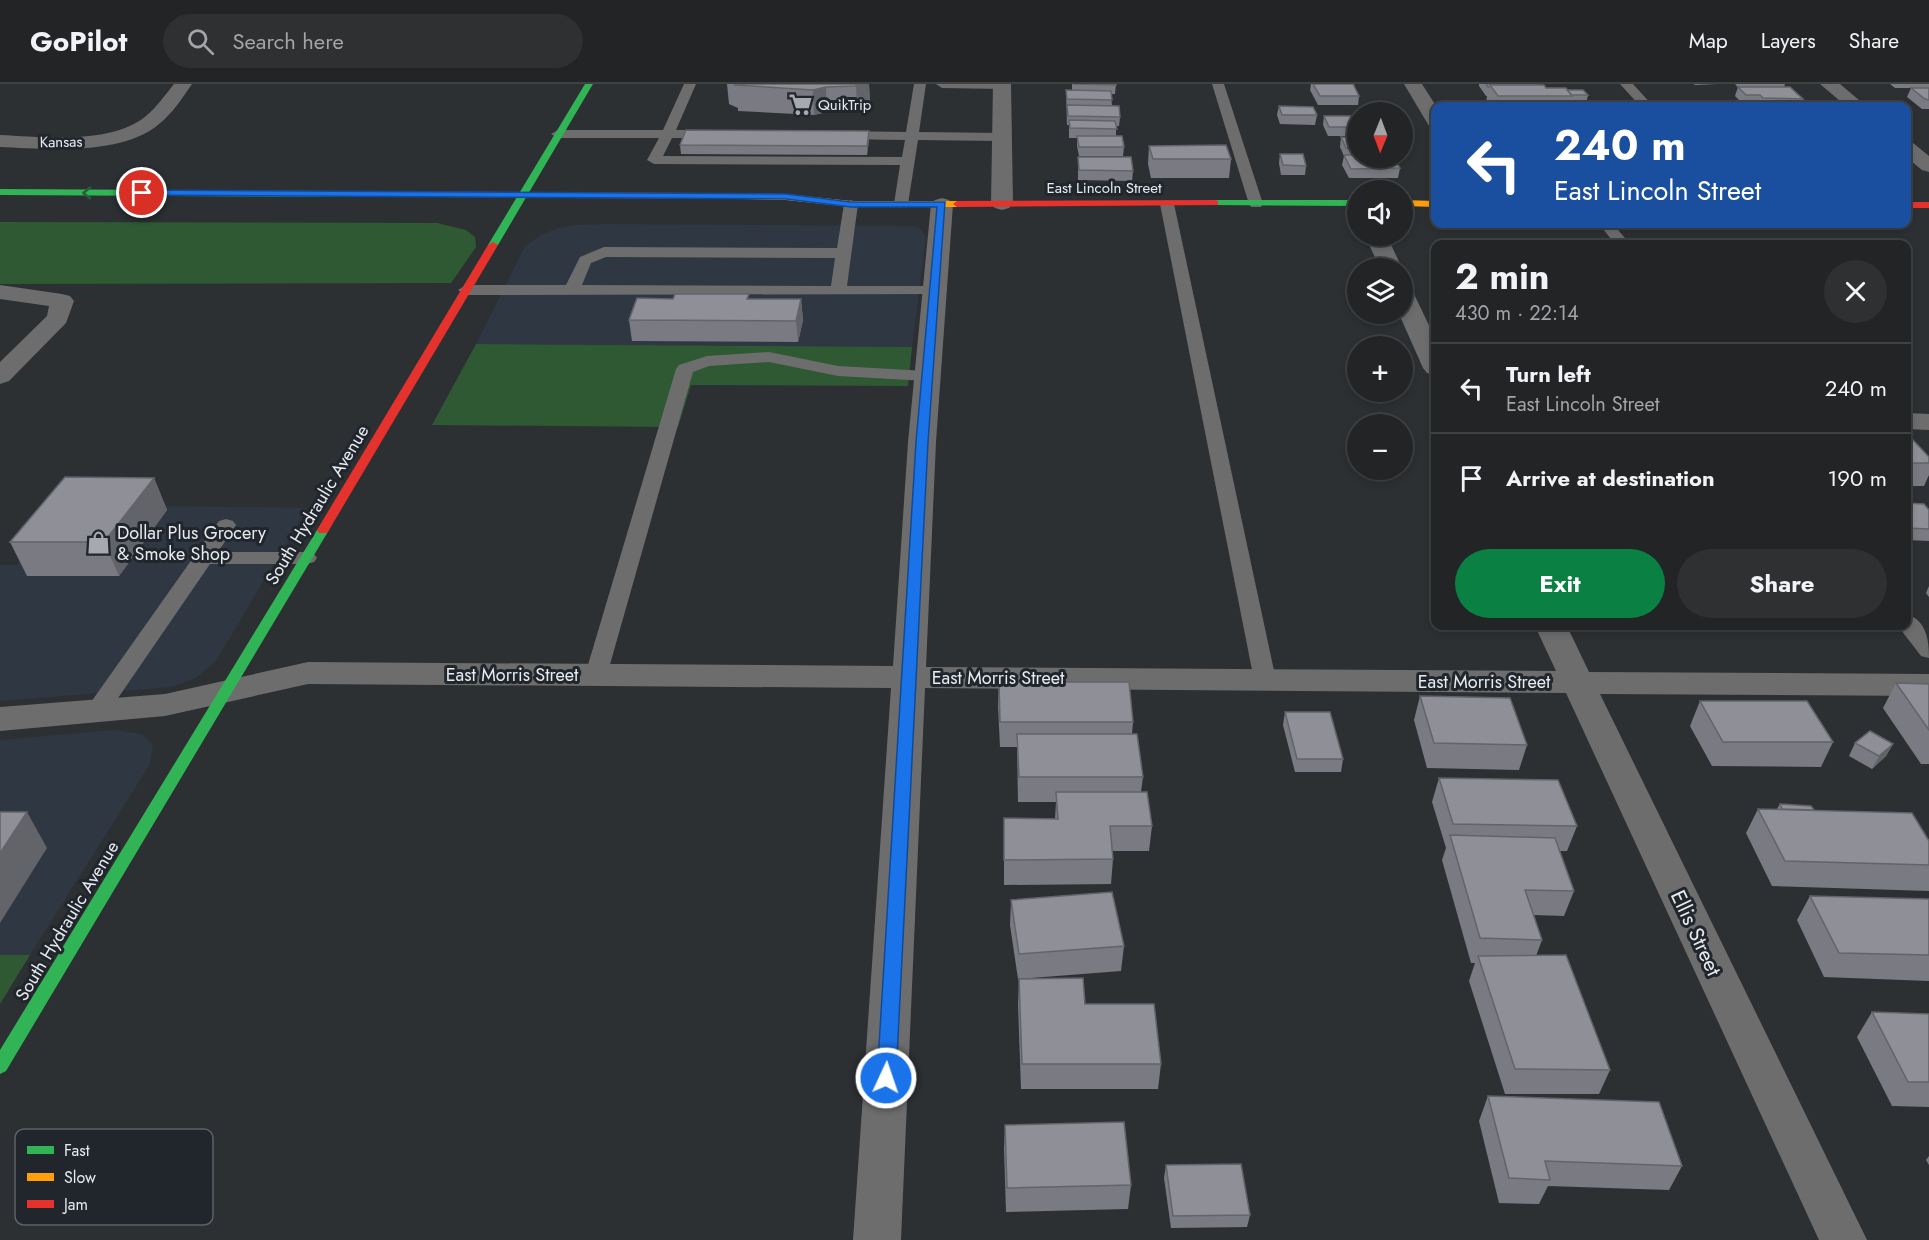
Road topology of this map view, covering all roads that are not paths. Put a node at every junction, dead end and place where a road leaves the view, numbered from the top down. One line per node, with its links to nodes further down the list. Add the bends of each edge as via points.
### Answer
1 (183, 84): 20 (street, Kansas, via 152,121 106,139 61,144)
2 (589, 84): 16 (street, South Hydraulic Avenue)
3 (690, 84): 14 (lane)
4 (920, 84): 18 (lane)
5 (942, 84): 6 (lane)
6 (1002, 84): 19 (street)
7 (1218, 84): 32 (lane)
8 (1413, 84): 13 (street)
9 (1626, 84): 11 (lane)
10 (1829, 84): 12 (street)
11 (1643, 102)
12 (1852, 102)
13 (1431, 114)
14 (668, 134): 15 (lane); 16 (lane); 22 (lane, via 654,160)
15 (726, 134)
16 (558, 135): 25 (street, South Hydraulic Avenue)
17 (819, 135): 18 (lane)
18 (912, 136): 19 (lane); 22 (lane)
19 (1002, 137): 30 (street)
20 (0, 141)
21 (1911, 151): 23 (street)
22 (908, 161): 28 (lane)
23 (1929, 166)
24 (0, 192): 25 (street, East Lincoln Street, one-way to 24)
25 (523, 194): 27 (street, East Lincoln Street, via 786,197); 39 (street, South Hydraulic Avenue)
26 (1347, 203): 32 (street, East Lincoln Street)
27 (851, 204): 28 (street, East Lincoln Street); 37 (street, East Lincoln Street); 43 (lane)
28 (902, 204): 29 (street, East Lincoln Street)
29 (942, 204): 30 (street, East Lincoln Street); 47 (street)
30 (1002, 204): 31 (street, East Lincoln Street)
31 (1167, 204): 32 (street, East Lincoln Street); 63 (lane)
32 (1256, 204)
33 (1413, 204): 34 (street)
34 (1431, 204)
35 (1911, 205): 36 (street)
36 (1929, 205)
37 (810, 212)
38 (490, 216): 39 (street)
39 (511, 217): 40 (street); 44 (street, South Hydraulic Avenue)
40 (531, 217)
41 (1609, 228): 42 (lane)
42 (1619, 240)
43 (844, 253): 45 (lane, via 604,252 585,260); 46 (lane)
44 (466, 290): 45 (lane); 57 (street, South Hydraulic Avenue)
45 (572, 290): 46 (lane)
46 (838, 291): 47 (lane)
47 (934, 291): 52 (street)
48 (0, 292): 51 (street, via 62,301 58,318)
49 (1413, 318): 50 (street)
50 (1431, 357)
51 (0, 375)
52 (927, 376): 61 (lane, via 838,371 769,357 707,361 686,369); 62 (street)
53 (1911, 422): 54 (street)
54 (1929, 422)
55 (226, 525): 56 (lane)
56 (204, 558): 57 (lane); 67 (lane)
57 (307, 558): 66 (street, South Hydraulic Avenue)
58 (1911, 628): 60 (lane)
59 (1553, 630): 64 (street, Ellis Street)
60 (1929, 651)
61 (596, 675): 62 (street, East Morris Street); 66 (street, East Morris Street, via 308,673)
62 (909, 677): 63 (street, East Morris Street); 70 (street)
63 (1265, 680): 64 (street, East Morris Street)
64 (1577, 683): 65 (street, East Morris Street); 71 (street, Ellis Street)
65 (1929, 685)
66 (227, 691): 67 (street, East Morris Street, via 165,705); 69 (street, South Hydraulic Avenue)
67 (97, 711): 68 (street, East Morris Street)
68 (0, 719)
69 (0, 1066)
70 (877, 1240)
71 (1843, 1240)

